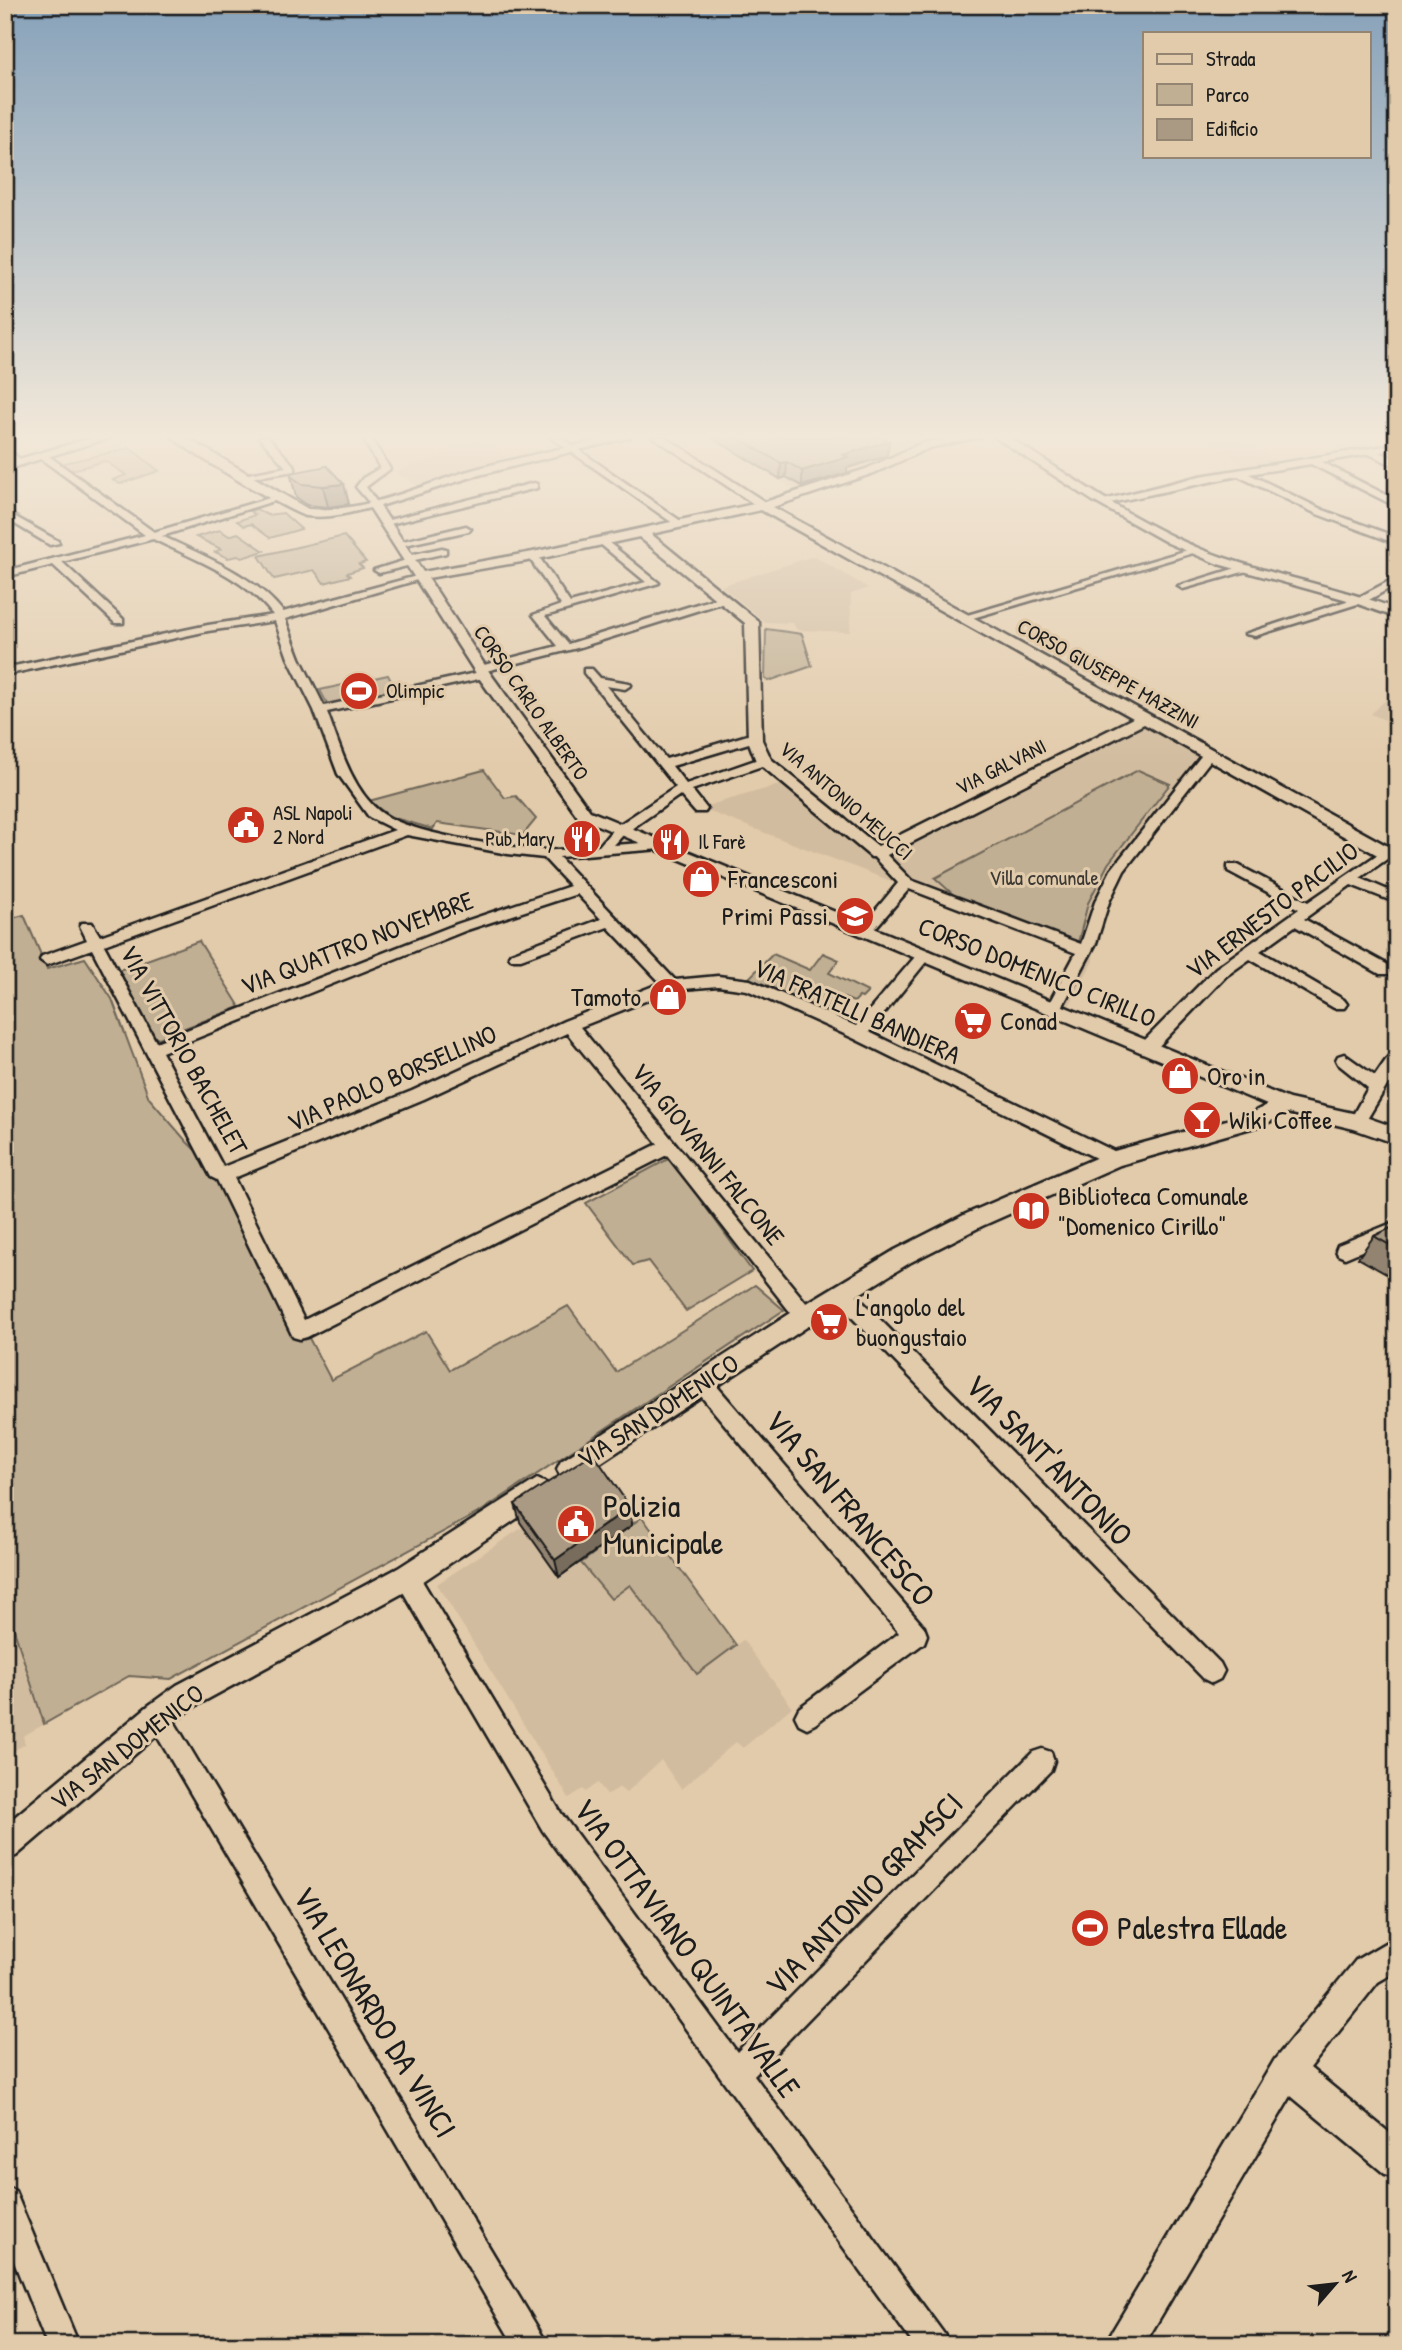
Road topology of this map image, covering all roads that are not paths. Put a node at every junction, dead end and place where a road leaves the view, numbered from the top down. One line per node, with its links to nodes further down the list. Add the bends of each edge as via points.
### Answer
1 (113, 547): 13 (street)
2 (174, 547): 24 (street, via 262,594)
3 (402, 547): 12 (street, CORSO CARLO ALBERTO)
4 (577, 547): 11 (street)
5 (610, 547): 22 (street, via 654,583)
6 (659, 547): 21 (street, VIA ANTONIO MEUCCI)
7 (835, 547): 25 (street, CORSO GIUSEPPE MAZZINI)
8 (1187, 547): 10 (street)
9 (442, 551): 12 (street)
10 (1195, 551): 14 (street); 25 (street)
11 (533, 556): 17 (street); 22 (street)
12 (410, 560): 15 (street); 17 (street, CORSO CARLO ALBERTO)
13 (56, 562): 16 (street); 26 (street)
14 (1246, 568): 19 (street); 20 (street)
15 (379, 570)
16 (5, 574)
17 (420, 576): 24 (street); 30 (street, CORSO CARLO ALBERTO)
18 (1397, 580): 20 (street)
19 (1183, 586)
20 (1363, 599): 23 (street); 27 (street)
21 (724, 600): 28 (street); 34 (street, VIA ANTONIO MEUCCI, via 752,622)
22 (568, 608): 28 (street, via 538,615)
23 (1397, 614)
24 (279, 617): 29 (street); 32 (street)
25 (962, 618): 33 (street, CORSO GIUSEPPE MAZZINI)
26 (119, 621)
27 (1251, 634)
28 (565, 649): 30 (street)
29 (5, 672)
30 (482, 672): 32 (street); 41 (street, CORSO CARLO ALBERTO, via 578,807 593,820)
31 (625, 685): 37 (street, via 592,676)
32 (320, 710): 40 (street, via 335,755 354,790 374,814)
33 (1144, 718): 35 (street, CORSO GIUSEPPE MAZZINI); 45 (street, VIA GALVANI)
34 (755, 737): 36 (street, VIA ANTONIO MEUCCI); 37 (street)
35 (1209, 754): 44 (street, CORSO GIUSEPPE MAZZINI); 58 (street, via 1118,870)
36 (764, 761): 38 (street); 45 (street, VIA ANTONIO MEUCCI)
37 (664, 764): 38 (street)
38 (684, 789): 39 (street); 41 (street)
39 (700, 809)
40 (406, 831): 46 (street, via 478,847); 57 (street)
41 (619, 831): 42 (street, CORSO CARLO ALBERTO); 43 (street)
42 (658, 847): 43 (street); 56 (street, CORSO DOMENICO CIRILLO)
43 (602, 850): 46 (street)
44 (1394, 852): 48 (street, VIA ERNESTO PACILIO)
45 (877, 853): 49 (street, VIA ANTONIO MEUCCI)
46 (548, 854): 50 (street)
47 (1233, 868): 52 (street)
48 (1350, 879): 51 (street); 52 (street, VIA ERNESTO PACILIO)
49 (906, 883): 56 (street, VIA ANTONIO MEUCCI); 58 (street)
50 (580, 888): 54 (street); 70 (street, VIA QUATTRO NOVEMBRE, via 462,927)
51 (1397, 900)
52 (1310, 909): 53 (street, VIA ERNESTO PACILIO)
53 (1295, 920): 59 (street, VIA ERNESTO PACILIO); 63 (street)
54 (611, 921): 61 (street); 64 (street)
55 (87, 926): 57 (street, VIA VITTORIO BACHELET)
56 (866, 930): 60 (street, CORSO DOMENICO CIRILLO)
57 (96, 943): 62 (street); 70 (street, VIA VITTORIO BACHELET)
58 (1085, 951): 66 (street)
59 (1251, 953): 65 (street); 69 (street, VIA ERNESTO PACILIO, via 1221,972)
60 (925, 954): 66 (street, CORSO DOMENICO CIRILLO); 68 (street)
61 (516, 956)
62 (47, 960)
63 (1385, 970)
64 (671, 985): 67 (street, VIA FRATELLI BANDIERA); 68 (street, VIA FRATELLI BANDIERA, via 750,985)
65 (1339, 1004)
66 (1055, 1007): 69 (street, CORSO DOMENICO CIRILLO)
67 (570, 1026): 77 (street, VIA GIOVANNI FALCONE); 79 (street, VIA PAOLO BORSELLINO)
68 (859, 1034): 78 (street, VIA FRATELLI BANDIERA)
69 (1149, 1046): 74 (street, CORSO DOMENICO CIRILLO)
70 (153, 1049): 79 (street, VIA VITTORIO BACHELET, via 217,1172)
71 (1344, 1060): 73 (street)
72 (1394, 1062): 73 (street)
73 (1377, 1086): 75 (street)
74 (1285, 1105): 75 (street, CORSO DOMENICO CIRILLO); 78 (street, VIA SAN DOMENICO, via 1258,1119)
75 (1357, 1122): 76 (street, CORSO DOMENICO CIRILLO)
76 (1397, 1136)
77 (669, 1146): 79 (street, VIA VITTORIO BACHELET, via 300,1331); 83 (street, VIA GIOVANNI FALCONE)
78 (1114, 1159): 82 (street, VIA SAN DOMENICO, via 974,1220)
79 (228, 1174)
80 (1397, 1228): 81 (street)
81 (1345, 1250)
82 (841, 1293): 83 (street, VIA SAN DOMENICO); 86 (street, VIA SANT'ANTONIO)
83 (804, 1315): 84 (street, VIA SAN DOMENICO)
84 (702, 1383): 85 (street, VIA SAN DOMENICO); 88 (street, VIA SAN FRANCESCO, via 916,1634)
85 (411, 1583): 87 (street, VIA SAN DOMENICO, via 228,1671); 93 (street, VIA OTTAVIANO QUINTAVALLE, via 552,1822)
86 (1212, 1671)
87 (158, 1716): 90 (street, VIA SAN DOMENICO); 97 (street, VIA LEONARDO DA VINCI)
88 (807, 1716)
89 (1042, 1761): 93 (street, VIA ANTONIO GRAMSCI)
90 (5, 1845)
91 (1397, 1952): 92 (street, via 1367,1971)
92 (1287, 2071): 94 (street); 99 (street)
93 (735, 2074): 98 (street, VIA OTTAVIANO QUINTAVALLE)
94 (1397, 2162)
95 (5, 2201): 96 (street)
96 (63, 2345)
97 (532, 2345)
98 (933, 2345)
99 (1123, 2345)

